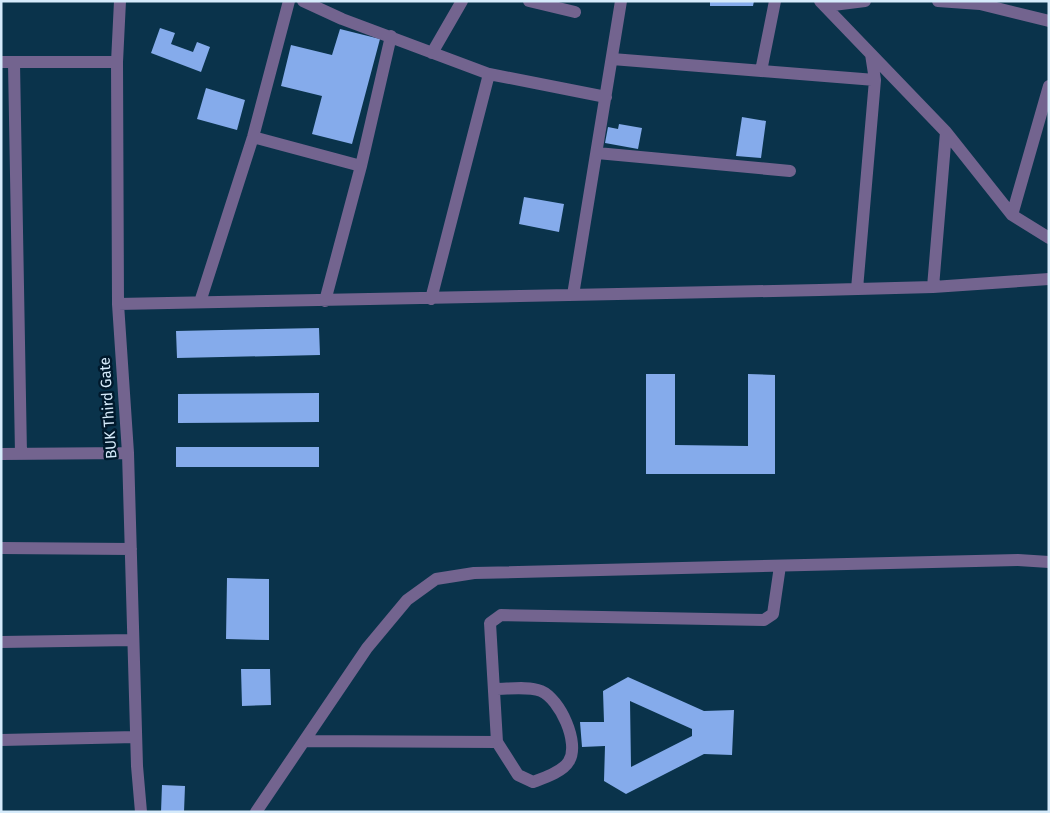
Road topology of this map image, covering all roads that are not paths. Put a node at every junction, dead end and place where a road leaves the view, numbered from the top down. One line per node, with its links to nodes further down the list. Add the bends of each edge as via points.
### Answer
1 (120, 1): 18 (street, BUK Third Gate)
2 (289, 1): 26 (street)
3 (303, 1): 13 (street)
4 (462, 1): 14 (street)
5 (529, 1): 11 (street)
6 (621, 1): 16 (street)
7 (774, 1): 20 (street)
8 (865, 1): 10 (street)
9 (938, 1): 12 (street, via 980,4)
10 (823, 4): 15 (street)
11 (575, 12)
12 (1049, 21)
13 (391, 36): 14 (street); 28 (street)
14 (432, 53): 21 (street)
15 (871, 54): 22 (street); 25 (street)
16 (612, 59): 20 (street); 24 (street)
17 (1, 62): 19 (street)
18 (117, 62): 19 (street); 39 (street, BUK Third Gate)
19 (14, 63): 42 (street)
20 (761, 71): 22 (street)
21 (489, 74): 24 (street); 36 (street)
22 (875, 80): 34 (street)
23 (1049, 86): 30 (street)
24 (606, 97): 27 (street)
25 (946, 132): 30 (street); 33 (street)
26 (253, 137): 28 (street); 38 (street)
27 (597, 153): 29 (street); 35 (street)
28 (361, 166): 37 (street)
29 (790, 171)
30 (1012, 215): 31 (street)
31 (1049, 238)
32 (1049, 279): 33 (street)
33 (934, 287): 34 (street)
34 (857, 289): 35 (street)
35 (573, 296): 36 (street)
36 (431, 299): 37 (street)
37 (325, 301): 38 (street)
38 (200, 302): 39 (street)
39 (118, 304): 40 (street, BUK Third Gate)
40 (128, 452): 42 (street); 44 (street, BUK Third Gate)
41 (1, 454): 42 (street)
42 (21, 454)
43 (1, 548): 44 (street)
44 (131, 548): 47 (street, BUK Third Gate)
45 (1049, 562): 46 (street)
46 (780, 566): 49 (street, via 773,614 764,620 502,615 490,623); 52 (street, via 474,573 436,579 407,600 367,648)
47 (133, 640): 48 (street); 50 (street, BUK Third Gate)
48 (1, 642)
49 (495, 689): 53 (street); 53 (street, via 544,692 562,710 573,747 569,762 550,777 533,782 518,775)
50 (136, 737): 51 (street); 54 (street, BUK Third Gate)
51 (1, 740)
52 (304, 741): 53 (street); 55 (street)
53 (497, 742)
54 (141, 812)
55 (256, 812)

